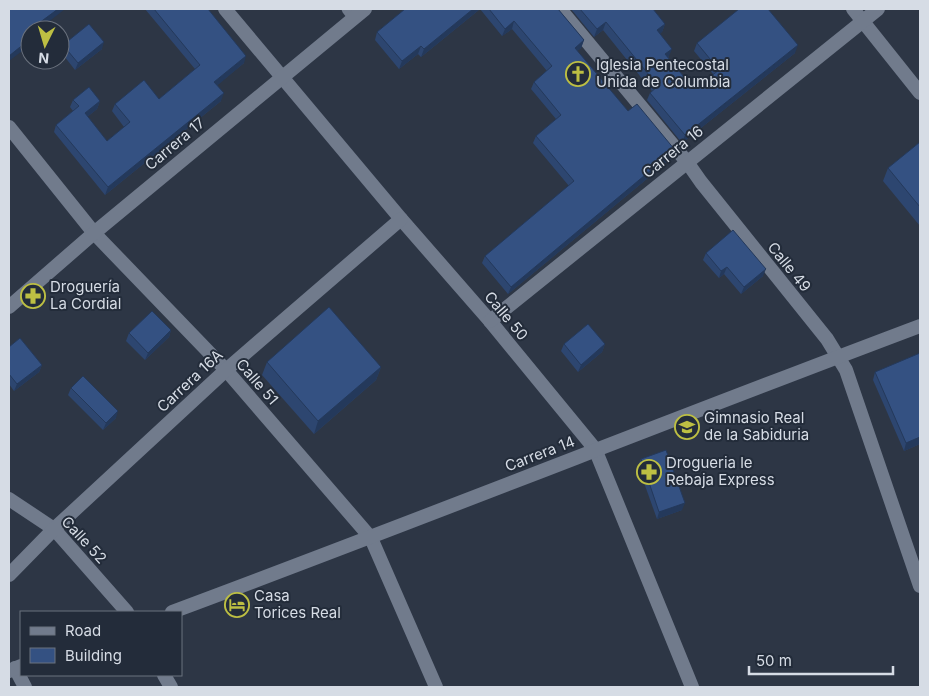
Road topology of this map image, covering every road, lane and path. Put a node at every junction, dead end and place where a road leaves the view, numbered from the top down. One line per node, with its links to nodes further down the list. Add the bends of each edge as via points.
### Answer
1 (225, 9): 7 (street, Calle 50)
2 (560, 9): 10 (street, Calle 49)
3 (852, 9): 6 (street)
4 (878, 9): 6 (street, Carrera 16)
5 (355, 12): 7 (street, Carrera 17)
6 (863, 21): 8 (street); 10 (street, Carrera 16)
7 (282, 78): 11 (street, Calle 50); 12 (street, Carrera 17)
8 (920, 93)
9 (9, 127): 12 (street, Calle 51)
10 (687, 162): 14 (street, Carrera 16); 16 (street, Calle 49)
11 (401, 219): 14 (street, Calle 50); 17 (street, Carrera 16A)
12 (94, 233): 13 (street, Carrera 17); 17 (street, Calle 51)
13 (9, 307)
14 (490, 321): 18 (street, Calle 50)
15 (920, 326): 16 (street, Carrera 14)
16 (838, 357): 18 (street, Carrera 14); 23 (street, Calle 49, via 846,370)
17 (226, 370): 20 (street, Carrera 16A); 21 (street, Calle 51)
18 (596, 449): 21 (street, Carrera 14); 31 (street, Calle 50)
19 (9, 499): 20 (street, Calle 52)
20 (54, 529): 22 (street, Carrera 16A); 24 (street, Calle 52)
21 (371, 538): 25 (street, Carrera 14); 30 (street, Calle 51)
22 (9, 575)
23 (920, 586)
24 (126, 611)
25 (175, 611)
26 (15, 668): 28 (street)
27 (165, 676): 29 (street)
28 (25, 687)
29 (171, 687)
30 (436, 687)
31 (692, 687)

